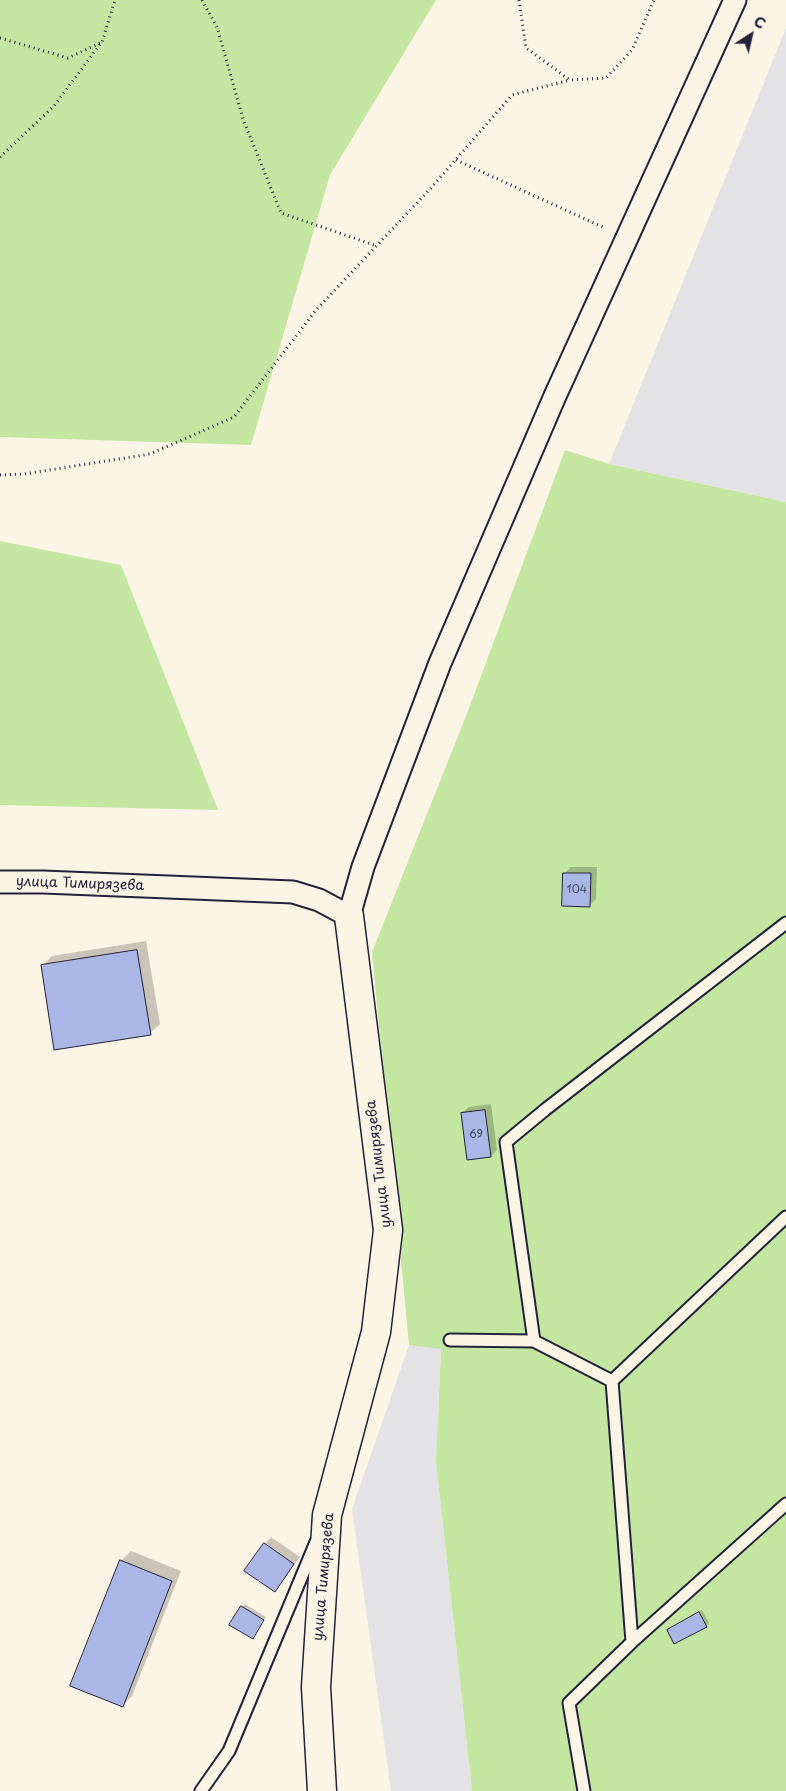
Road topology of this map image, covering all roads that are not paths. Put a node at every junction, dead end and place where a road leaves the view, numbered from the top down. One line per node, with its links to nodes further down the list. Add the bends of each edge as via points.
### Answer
1 (735, 0): 3 (street, via 555,396 440,663 363,867)
2 (0, 882): 3 (street, улица Тимирязева, via 292,892 319,900)
3 (349, 916): 10 (street, улица Тимирязева, via 388,1230 376,1332)
4 (786, 923): 7 (lane, via 506,1142)
5 (786, 1218): 8 (lane)
6 (450, 1340): 7 (lane)
7 (534, 1341): 8 (lane)
8 (612, 1382): 11 (lane)
9 (786, 1504): 11 (lane)
10 (327, 1515): 12 (lane, via 229,1751); 13 (street, улица Тимирязева, via 316,1687)
11 (632, 1642): 14 (lane, via 569,1704)
12 (201, 1791)
13 (322, 1791)
14 (584, 1791)

